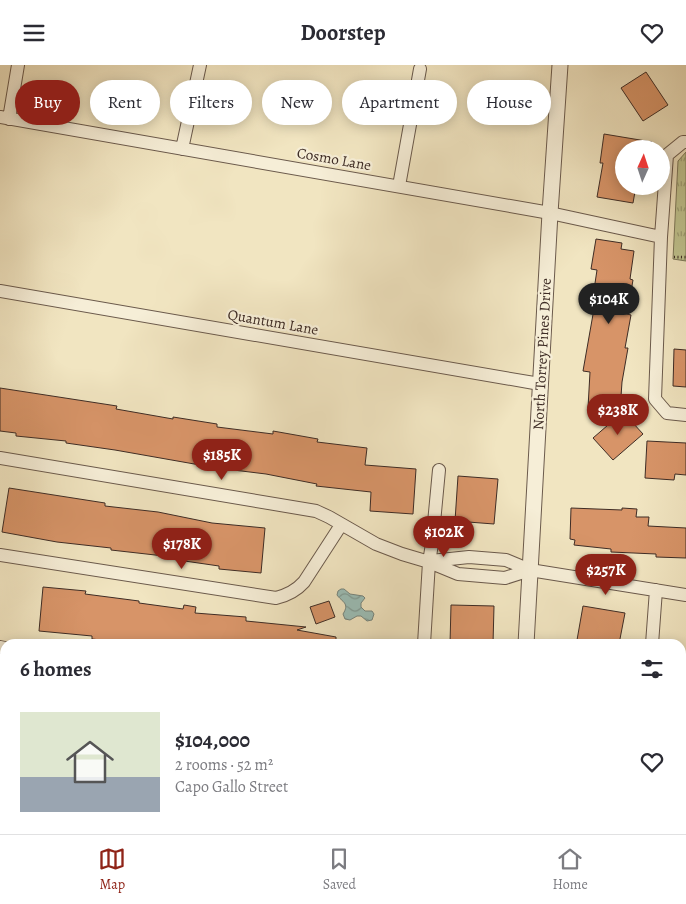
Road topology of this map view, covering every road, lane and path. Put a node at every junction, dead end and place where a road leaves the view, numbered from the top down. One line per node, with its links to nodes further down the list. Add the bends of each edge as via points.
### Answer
1 (18, 65): 5 (street)
2 (200, 65): 7 (street)
3 (560, 65): 9 (street, North Torrey Pines Drive)
4 (420, 69): 8 (street)
5 (5, 118): 7 (street, Cosmo Lane)
6 (684, 142): 10 (street, via 668,155)
7 (182, 149): 8 (street, Cosmo Lane)
8 (398, 186): 9 (street, Cosmo Lane)
9 (550, 213): 10 (street, Cosmo Lane); 12 (street, North Torrey Pines Drive)
10 (661, 237): 13 (street, via 655,399 666,413)
11 (0, 291): 12 (street, Quantum Lane)
12 (540, 384): 19 (street, North Torrey Pines Drive)
13 (686, 415)
14 (0, 458): 16 (street, via 301,508 322,514)
15 (439, 470): 18 (street)
16 (341, 525): 17 (street, via 304,582 287,595 276,598); 18 (street, via 376,544)
17 (0, 555)
18 (429, 562): 19 (street, via 469,557 506,560); 19 (street, via 458,574 505,577); 22 (street)
19 (530, 570): 20 (street); 23 (street, North Torrey Pines Drive)
20 (656, 590): 21 (street); 24 (street)
21 (686, 595)
22 (424, 639)
23 (526, 639)
24 (652, 639)

